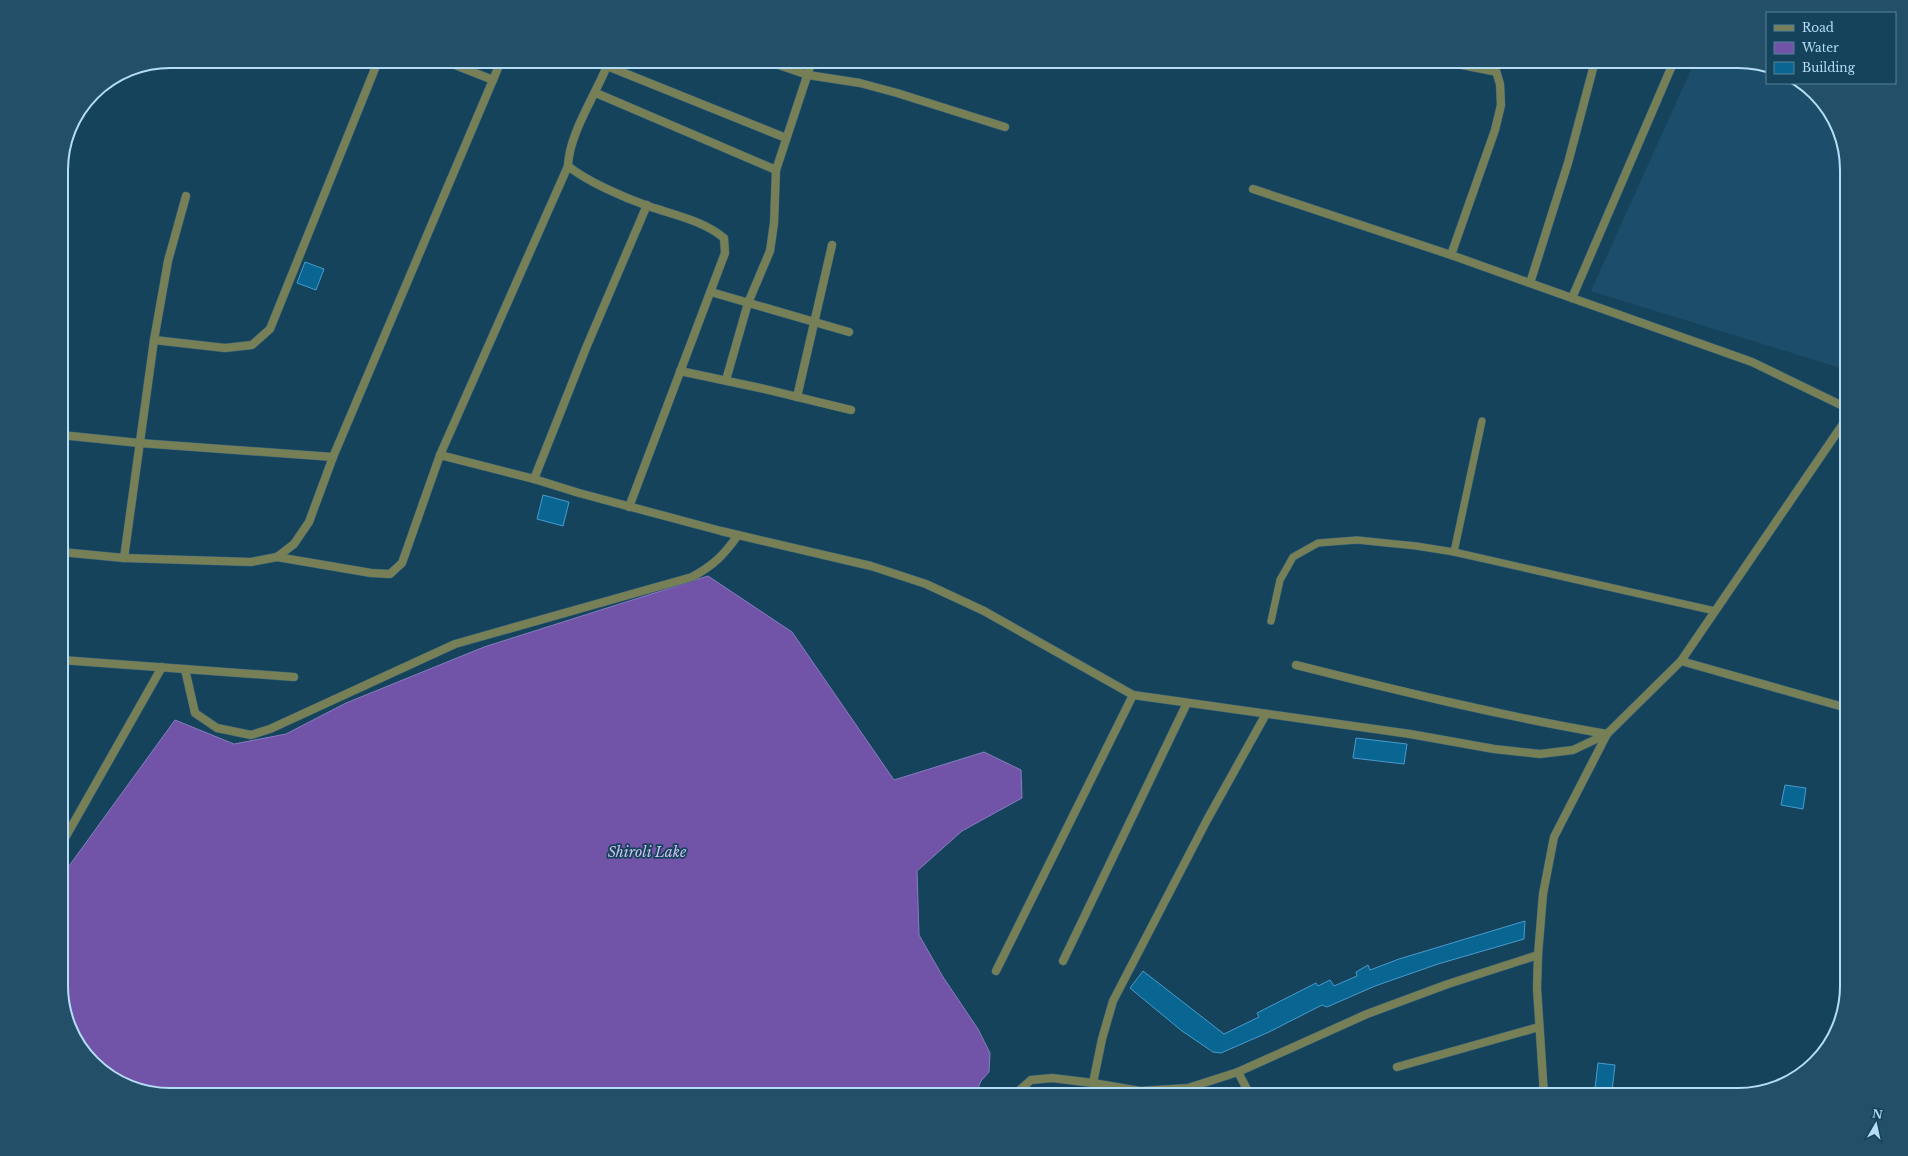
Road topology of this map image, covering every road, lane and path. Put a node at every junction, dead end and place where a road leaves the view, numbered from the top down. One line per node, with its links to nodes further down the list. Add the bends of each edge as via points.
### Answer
1 (375, 68): 31 (street, via 270,329 252,345 225,348)
2 (463, 68): 14 (street)
3 (498, 68): 14 (street)
4 (606, 68): 15 (street)
5 (620, 68): 17 (street)
6 (788, 68): 13 (street)
7 (810, 68): 13 (street)
8 (1475, 68): 12 (lane)
9 (1494, 68): 12 (street)
10 (1593, 68): 25 (street, via 1568,163)
11 (1671, 68): 27 (street)
12 (1495, 72): 24 (street, via 1500,84 1501,105 1495,130)
13 (808, 75): 16 (street, via 860,83); 17 (street)
14 (493, 80): 42 (street)
15 (596, 93): 18 (street, via 574,137 568,155); 19 (street)
16 (1005, 127)
17 (786, 138): 19 (street)
18 (568, 166): 22 (street, via 578,174); 41 (street)
19 (776, 170): 28 (street, via 770,251)
20 (1253, 189): 24 (street)
21 (186, 196): 31 (street, via 168,261)
22 (647, 206): 26 (street, via 697,222 713,229 724,238 725,253); 43 (street, via 586,348)
23 (832, 245): 29 (street)
24 (1451, 255): 25 (street)
25 (1530, 282): 27 (street)
26 (711, 292): 28 (street); 32 (street)
27 (1572, 298): 35 (street, via 1752,362)
28 (748, 303): 29 (street); 33 (street)
29 (815, 321): 30 (street); 34 (street)
30 (848, 332)
31 (154, 340): 40 (street)
32 (680, 371): 33 (street); 44 (street)
33 (726, 380): 34 (street)
34 (797, 397): 36 (street)
35 (1840, 405)
36 (851, 410)
37 (1482, 421): 46 (lane)
38 (1840, 428): 50 (street)
39 (68, 436): 40 (street)
40 (139, 443): 42 (street); 49 (street)
41 (440, 455): 43 (street); 48 (street, via 402,563 390,574)
42 (333, 457): 48 (street, via 309,522 294,544)
43 (534, 479): 44 (street)
44 (629, 506): 45 (street)
45 (738, 535): 56 (street, via 726,553 711,567 692,577 455,644 270,729 251,734 217,728 195,713); 58 (street, via 871,566 926,584 984,611)
46 (1454, 552): 50 (lane); 51 (lane, via 1357,540 1318,543 1293,557 1280,580)
47 (68, 553): 49 (street)
48 (277, 557): 49 (street, via 251,562)
49 (124, 558)
50 (1715, 611): 53 (street)
51 (1271, 620)
52 (68, 660): 55 (street)
53 (1681, 661): 60 (street); 62 (street)
54 (1296, 665): 62 (street, via 1442,702)
55 (162, 667): 56 (street); 63 (street)
56 (185, 669): 57 (street)
57 (294, 677)
58 (1133, 695): 59 (street); 66 (street)
59 (1187, 703): 61 (street); 65 (street)
60 (1840, 706)
61 (1266, 714): 62 (street, via 1540,754 1573,750); 70 (street, via 1207,820 1113,1001)
62 (1608, 734): 64 (street, via 1554,837 1543,894)
63 (68, 833)
64 (1538, 954): 67 (street); 69 (street, via 1367,1014)
65 (1063, 961)
66 (996, 971)
67 (1539, 1027): 68 (street); 75 (street)
68 (1397, 1067)
69 (1238, 1072): 73 (street); 74 (street)
70 (1093, 1082): 71 (street, via 1052,1078 1031,1080); 72 (street)
71 (1022, 1088)
72 (1124, 1088)
73 (1188, 1088)
74 (1246, 1088)
75 (1543, 1088)

